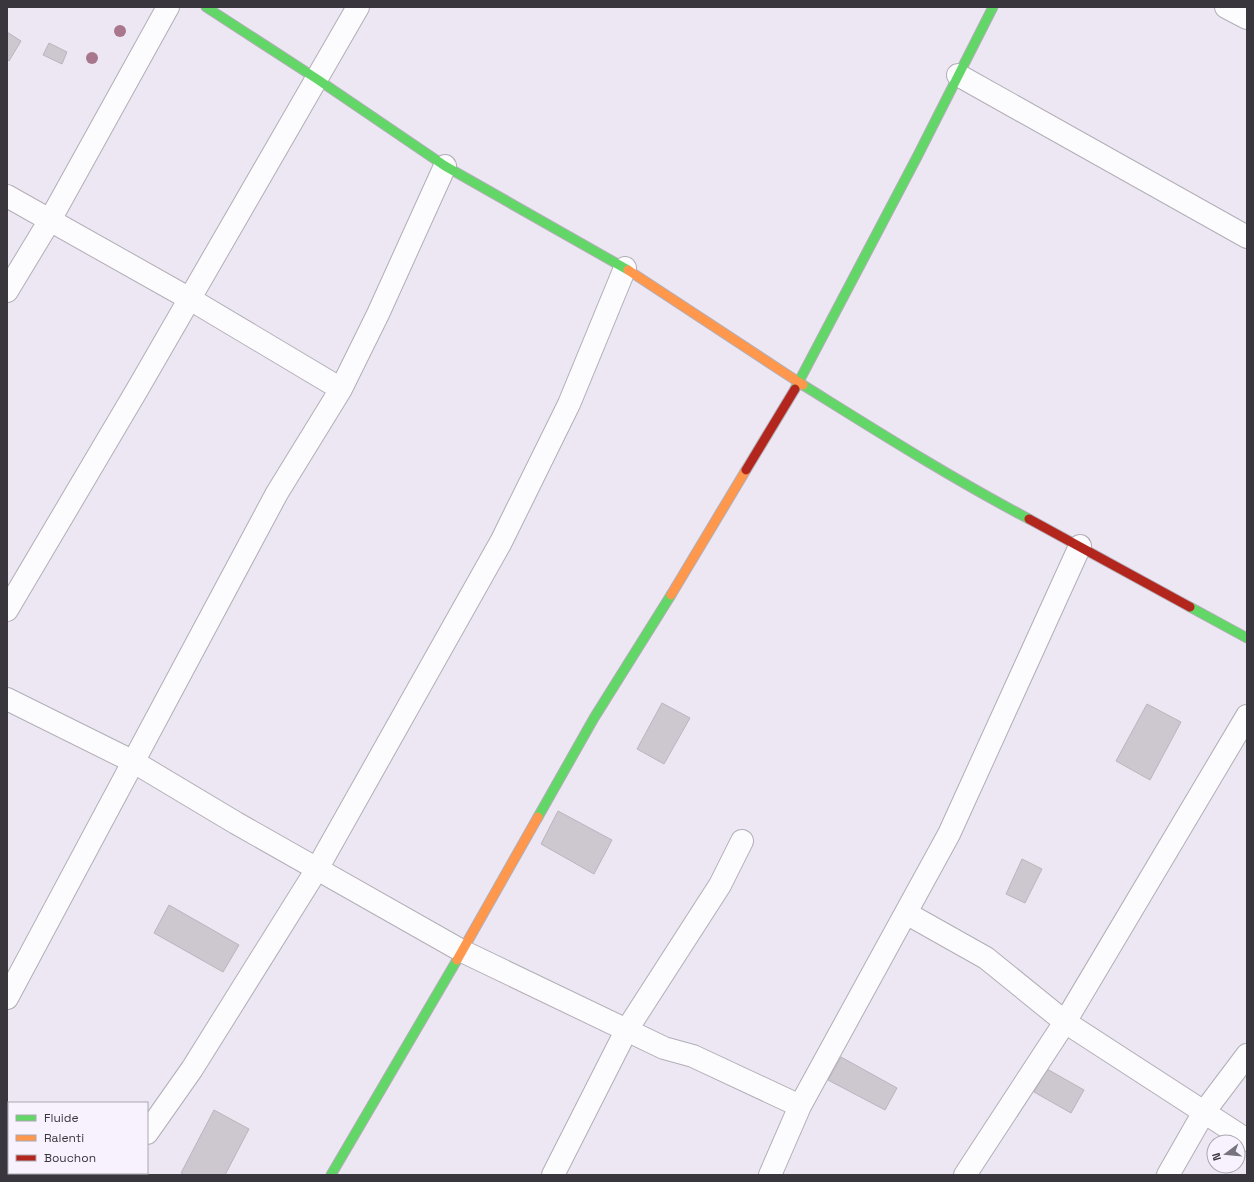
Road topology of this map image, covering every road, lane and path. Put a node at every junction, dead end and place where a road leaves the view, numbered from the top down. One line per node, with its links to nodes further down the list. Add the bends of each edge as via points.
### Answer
1 (168, 7): 11 (street)
2 (206, 7): 8 (street)
3 (358, 7): 8 (street)
4 (992, 7): 7 (street)
5 (1226, 7): 6 (street)
6 (1247, 18)
7 (958, 75): 12 (street); 16 (street)
8 (317, 79): 9 (street); 15 (street)
9 (445, 166): 13 (street); 17 (street, via 378,314)
10 (7, 196): 11 (street)
11 (50, 220): 14 (street); 15 (street)
12 (1247, 237)
13 (625, 268): 16 (street); 25 (street, via 569,404 501,542)
14 (7, 291)
15 (190, 299): 17 (street); 19 (street)
16 (799, 382): 18 (street, via 902,447); 27 (street, via 594,718)
17 (341, 388): 23 (street, via 277,493)
18 (1080, 546): 20 (street); 26 (street, via 949,834)
19 (7, 610)
20 (1247, 638)
21 (7, 699): 23 (street)
22 (1247, 716): 29 (street)
23 (134, 762): 25 (street); 28 (street)
24 (742, 841): 30 (street, via 720,885)
25 (317, 869): 27 (street); 34 (street, via 192,1068)
26 (906, 913): 29 (street, via 986,958); 32 (street)
27 (462, 951): 30 (street); 36 (street)
28 (7, 998)
29 (1065, 1022): 33 (street); 39 (street)
30 (626, 1030): 32 (street, via 664,1048 693,1056); 37 (street)
31 (1247, 1055): 33 (street)
32 (800, 1106): 38 (street)
33 (1204, 1112): 35 (street); 40 (street)
34 (148, 1132)
35 (1247, 1140)
36 (331, 1175)
37 (553, 1175)
38 (770, 1175)
39 (965, 1175)
40 (1168, 1175)

